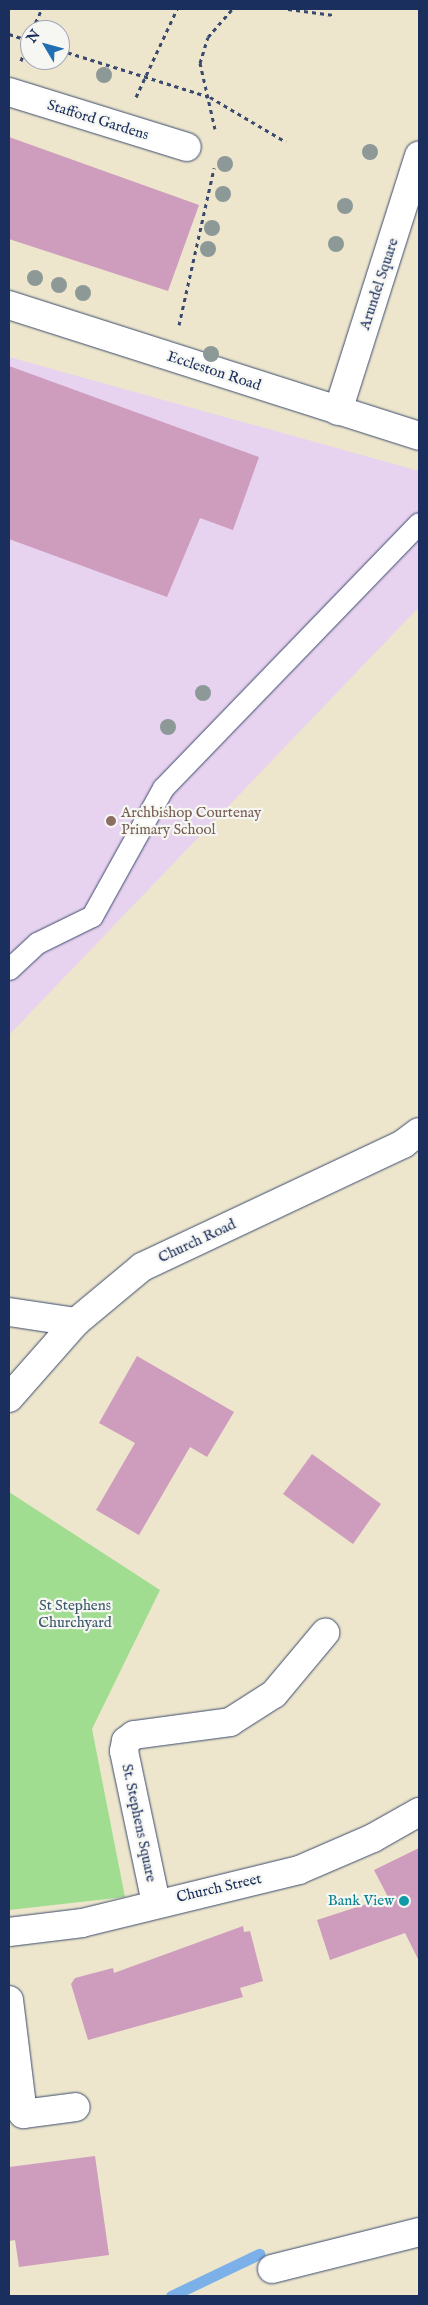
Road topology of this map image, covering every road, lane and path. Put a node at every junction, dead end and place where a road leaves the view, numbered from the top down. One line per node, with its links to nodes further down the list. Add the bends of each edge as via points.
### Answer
1 (177, 9): 6 (path)
2 (232, 9): 8 (path, via 208,37 200,63)
3 (288, 9): 4 (path)
4 (334, 15)
5 (70, 53): 6 (path)
6 (143, 76): 8 (path); 9 (path)
7 (9, 92): 9 (street, Stafford Gardens)
8 (210, 97): 10 (path); 11 (path)
9 (125, 128): 12 (street, Stafford Gardens)
10 (215, 135)
11 (286, 142)
12 (187, 147)
13 (419, 156): 17 (street, Arundel Square)
14 (214, 159): 16 (path)
15 (9, 305): 16 (street, Eccleston Road)
16 (172, 358): 17 (street, Eccleston Road)
17 (338, 412): 18 (street, Eccleston Road)
18 (419, 436)
19 (419, 522): 20 (lane, via 162,788 92,916 37,942)
20 (9, 969)
21 (419, 1132): 23 (street, Church Road, via 403,1144 142,1267)
22 (9, 1312): 23 (street)
23 (76, 1322): 24 (street, Church Road)
24 (9, 1398)
25 (325, 1633): 27 (street, St. Stephens Square, via 274,1694 230,1722 134,1735 126,1741 124,1752)
26 (419, 1812): 27 (street, Church Street, via 373,1838 299,1870)
27 (156, 1903): 28 (street, Church Street, via 82,1923)
28 (9, 1932)
29 (9, 2000): 31 (street)
30 (76, 2107): 31 (street)
31 (16, 2115)
32 (419, 2232): 33 (street)
33 (272, 2269)

